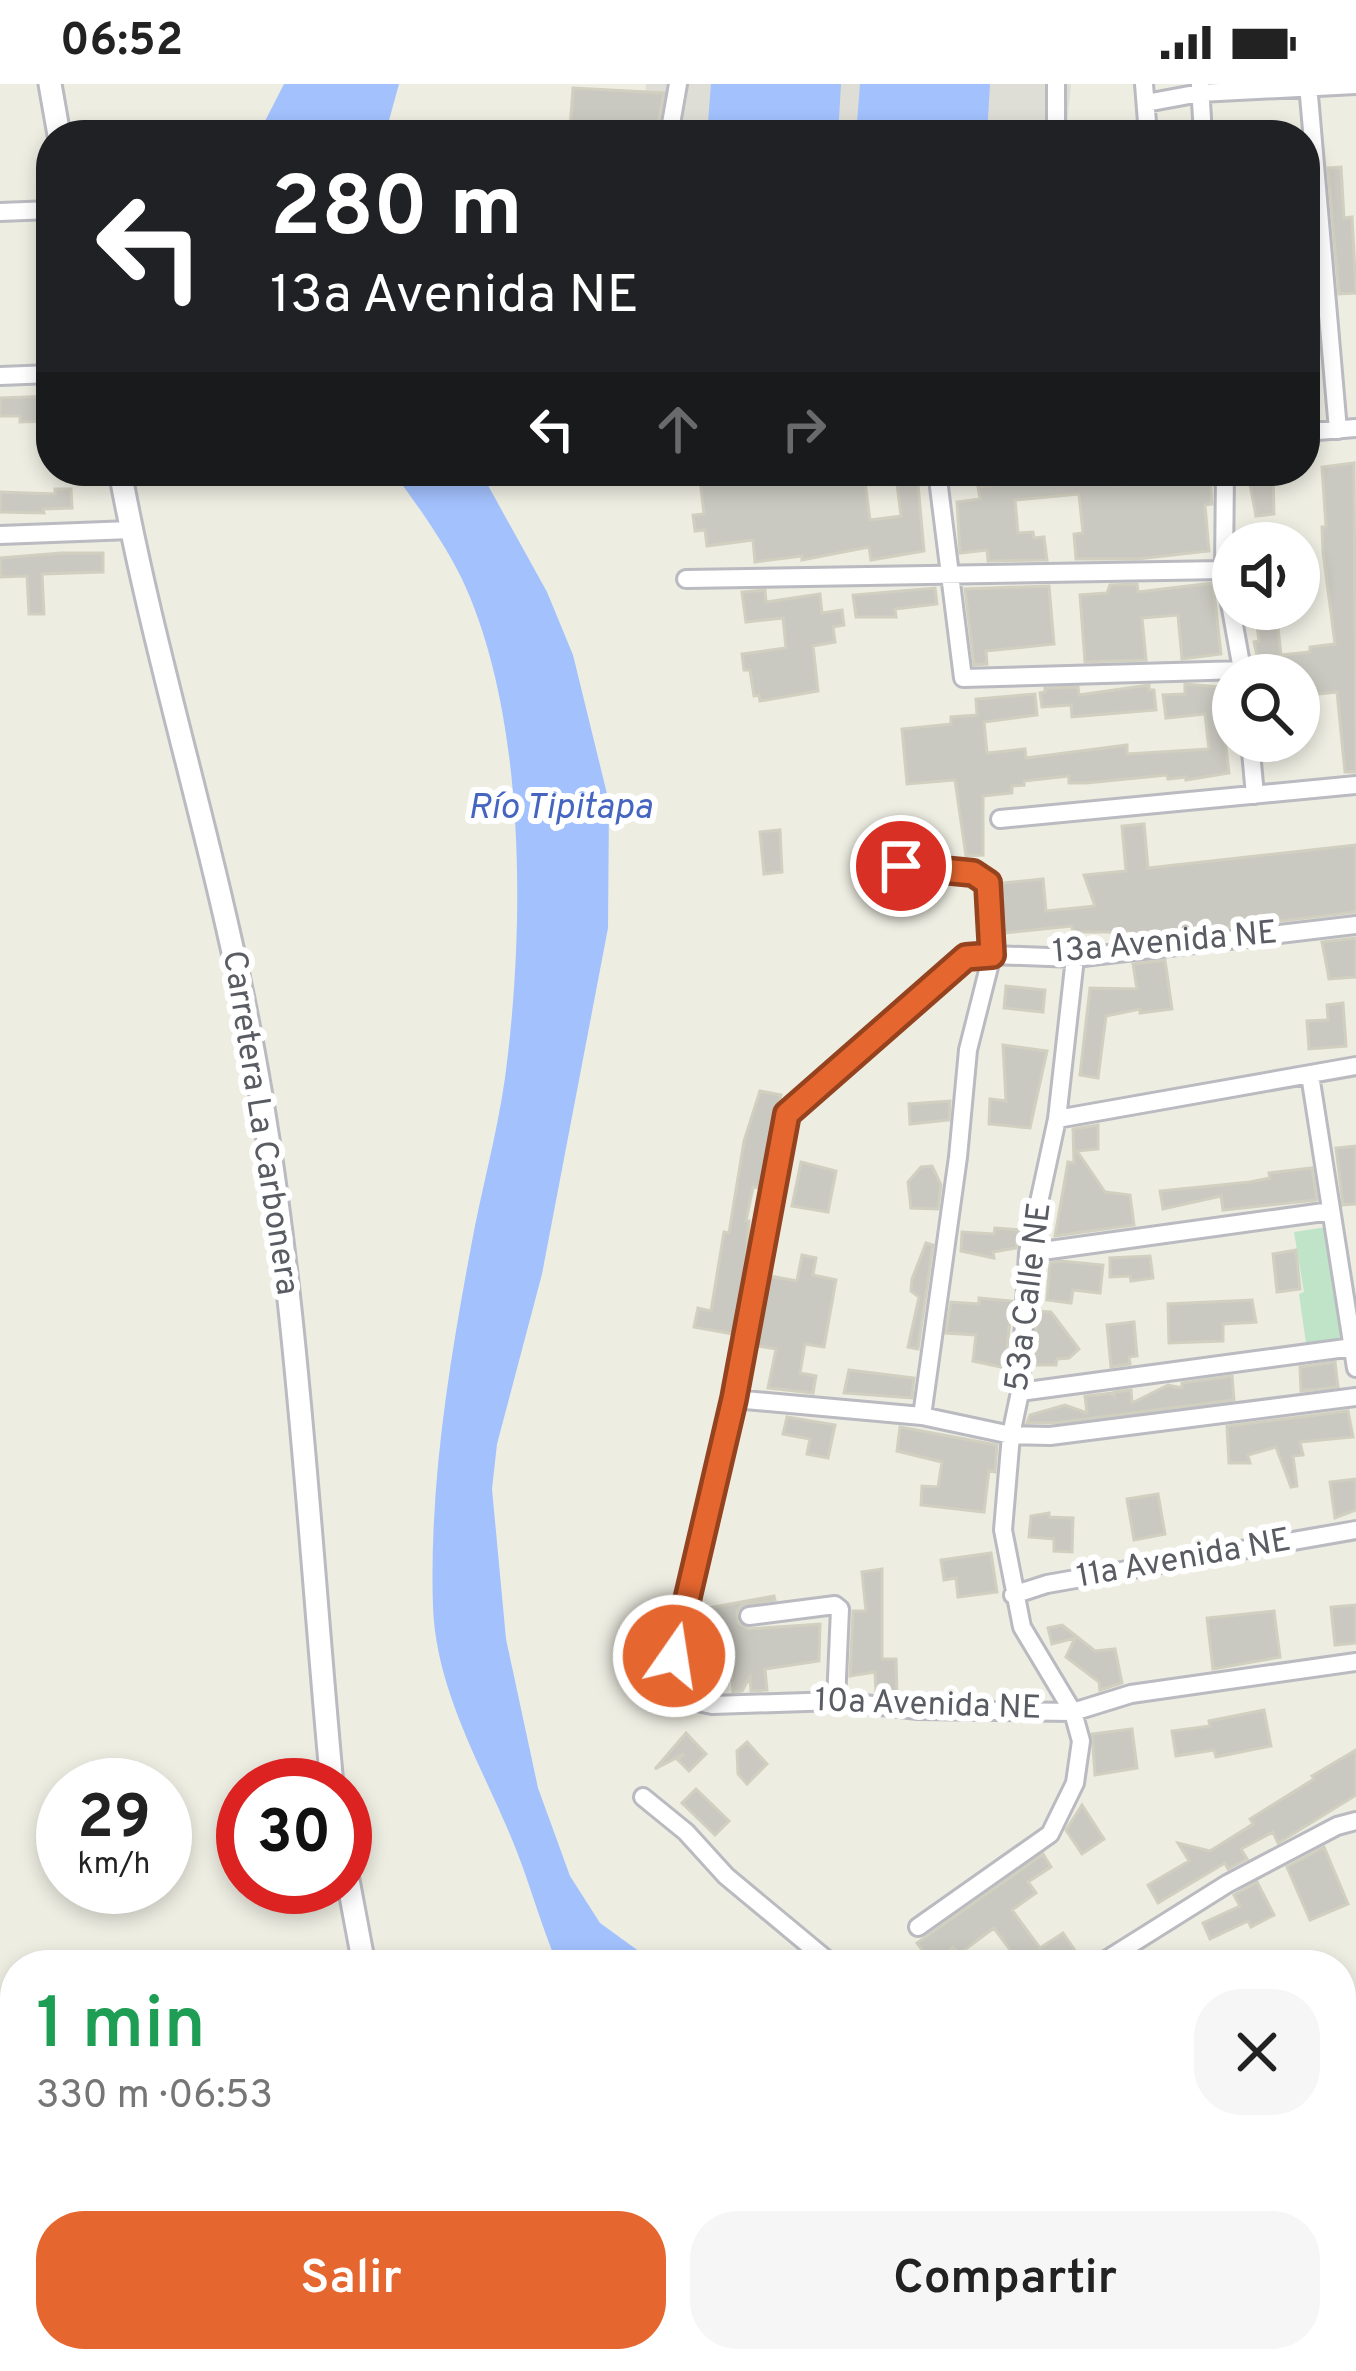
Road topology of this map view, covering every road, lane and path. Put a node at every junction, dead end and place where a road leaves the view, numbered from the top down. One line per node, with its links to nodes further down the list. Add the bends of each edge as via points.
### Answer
1 (50, 84): 8 (street)
2 (677, 84): 9 (street)
3 (1056, 84): 10 (street)
4 (1308, 85): 5 (street); 6 (street); 12 (street)
5 (1356, 85)
6 (1200, 89): 7 (street); 11 (street)
7 (1145, 94)
8 (56, 120)
9 (671, 120)
10 (1056, 120)
11 (1202, 120)
12 (1312, 120)
13 (1320, 191): 18 (street)
14 (36, 210): 15 (street)
15 (0, 212)
16 (36, 375): 17 (street)
17 (0, 376)
18 (1347, 429)
19 (123, 486): 23 (street, Carretera La Carbonera)
20 (938, 486): 26 (street)
21 (1225, 486): 22 (street)
22 (1224, 522)
23 (131, 530): 24 (street); 55 (street, Carretera La Carbonera, via 248,1022 300,1408)
24 (0, 535)
25 (1212, 570): 26 (street)
26 (947, 573): 27 (street); 28 (street, via 963,678)
27 (686, 579)
28 (1212, 674)
29 (1252, 762): 31 (street)
30 (1356, 785): 31 (street)
31 (1255, 795): 32 (street)
32 (1000, 820)
33 (901, 866): 35 (street, via 973,873 988,883)
34 (1356, 925): 36 (street, 13a Avenida NE)
35 (992, 955): 36 (street, 13a Avenida NE); 46 (street, via 966,957 787,1114); 47 (street, via 968,1050)
36 (1075, 958): 39 (street, 53a Calle NE)
37 (1356, 1066): 38 (street)
38 (1310, 1075): 39 (street); 40 (street)
39 (1057, 1119): 41 (street, 53a Calle NE)
40 (1331, 1211): 41 (street); 42 (street)
41 (1028, 1253): 44 (street, 53a Calle NE)
42 (1353, 1347): 43 (street); 44 (street)
43 (1356, 1368)
44 (1020, 1392): 48 (street, 53a Calle NE)
45 (1356, 1396): 48 (street)
46 (734, 1399): 47 (street); 53 (street, 10a Avenida NE, via 674,1656 683,1699)
47 (922, 1415): 48 (street)
48 (1011, 1436): 50 (street, 53a Calle NE, via 1003,1530)
49 (1356, 1531): 50 (street, 11a Avenida NE)
50 (1013, 1594): 54 (street, 53a Calle NE, via 1022,1627)
51 (748, 1616): 53 (street, via 840,1609)
52 (1356, 1662): 54 (street, 10a Avenida NE, via 1131,1694)
53 (836, 1701): 54 (street, 10a Avenida NE)
54 (1073, 1712): 59 (street, via 1081,1741 1076,1783 1050,1834)
55 (330, 1758)
56 (643, 1797): 61 (street)
57 (1356, 1821): 62 (street, via 1227,1884)
58 (354, 1914): 60 (street)
59 (918, 1927)
60 (361, 1950)
61 (814, 1950)
62 (1122, 1950)

